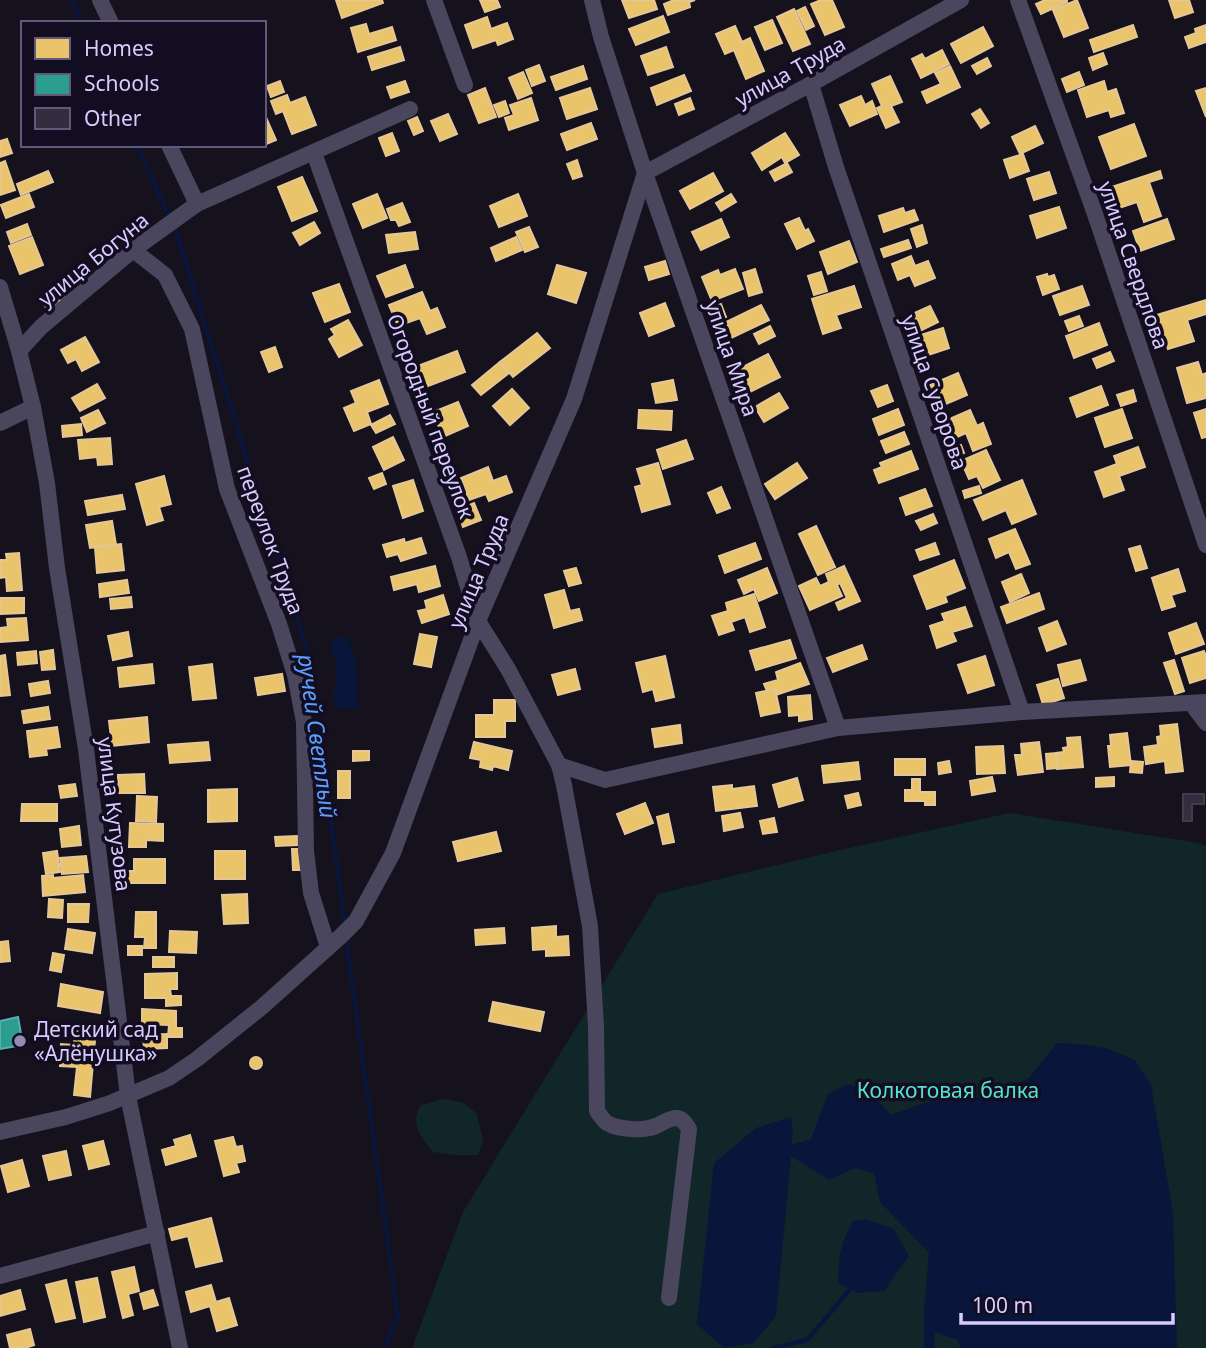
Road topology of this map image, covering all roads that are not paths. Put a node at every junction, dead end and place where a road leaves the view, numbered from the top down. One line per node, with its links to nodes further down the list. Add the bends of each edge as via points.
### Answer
1 (100, 0): 6 (street)
2 (434, 0): 8 (street)
3 (592, 0): 12 (street, улица Мира)
4 (961, 0): 7 (street, улица Труда)
5 (1018, 0): 19 (street, улица Свердлова)
6 (110, 21)
7 (811, 84): 12 (street, улица Труда); 22 (street, улица Суворова)
8 (464, 85)
9 (410, 109): 11 (street, улица Богуна)
10 (170, 147): 13 (street)
11 (314, 153): 13 (street, улица Богуна); 20 (street, Огородный переулок)
12 (645, 173): 20 (street, улица Труда, via 574,399); 24 (street, улица Мира)
13 (197, 204): 14 (street, улица Богуна)
14 (133, 250): 16 (street, улица Богуна); 26 (street, переулок Труда, via 165,275 192,329 227,489 295,676 304,722 307,861 311,893)
15 (0, 287): 16 (street, улица Кутузова)
16 (19, 351): 17 (street, улица Кутузова)
17 (33, 407): 18 (street); 27 (street, улица Кутузова, via 86,749)
18 (0, 423)
19 (1206, 545)
20 (478, 621): 25 (street, Огородный переулок); 26 (street, улица Труда, via 393,853 353,924)
21 (1198, 702): 22 (street); 23 (street)
22 (1022, 712): 24 (street)
23 (1206, 723)
24 (838, 728): 25 (street, via 605,780)
25 (559, 765): 31 (street, Огородный переулок, via 590,926 597,1111 609,1124 620,1127 640,1130 677,1118 689,1129)
26 (328, 947): 27 (street, улица Труда, via 197,1059 169,1078)
27 (128, 1096): 28 (street, улица Труда); 29 (street, улица Кутузова)
28 (0, 1132)
29 (157, 1233): 30 (street); 32 (street, улица Кутузова)
30 (0, 1276)
31 (670, 1298)
32 (180, 1348)

